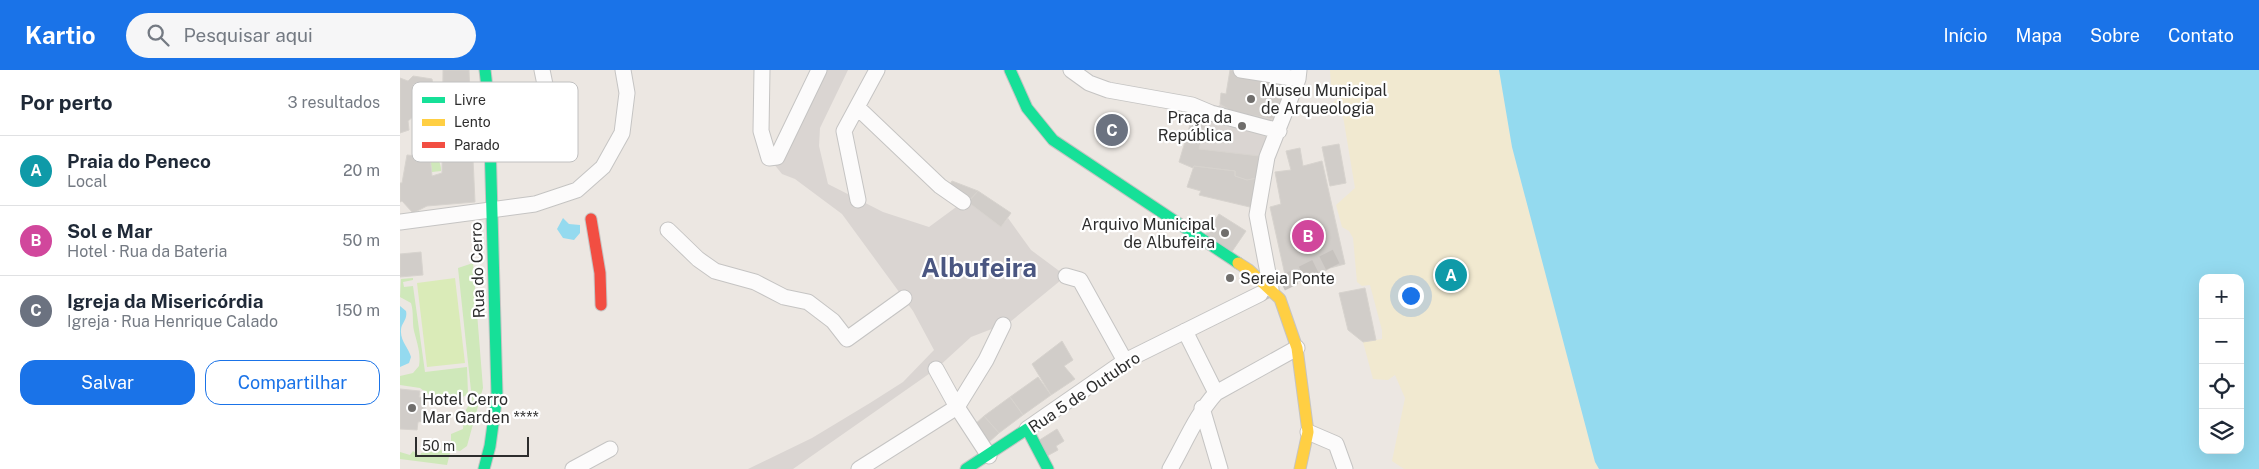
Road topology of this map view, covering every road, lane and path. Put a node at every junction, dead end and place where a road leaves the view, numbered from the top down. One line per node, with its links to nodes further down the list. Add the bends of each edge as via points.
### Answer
1 (623, 70): 14 (street, via 627,93 622,133 603,167 577,190 535,204)
2 (762, 70): 3 (street, via 761,131 773,158)
3 (819, 70)
4 (877, 70): 9 (street)
5 (1010, 70): 19 (street, via 1022,102 1037,125 1053,140 1248,270)
6 (1071, 70): 10 (street, via 1089,83 1108,90 1192,105)
7 (1241, 70): 8 (street)
8 (1298, 74): 10 (street)
9 (858, 108): 12 (street, via 844,131); 13 (street, via 940,186)
10 (1279, 131): 19 (street, via 1267,157 1257,215)
11 (491, 162): 14 (street, Rua do Cerro)
12 (858, 200)
13 (963, 202)
14 (492, 211): 16 (street); 34 (street, Rua do Cerro, via 497,395)
15 (591, 219): 21 (street, via 600,273)
16 (400, 222)
17 (668, 230): 20 (street, via 715,271 755,282 784,297 808,302 832,321 846,339)
18 (1066, 276): 25 (street, via 1080,280)
19 (1270, 294): 23 (street, Rua 5 de Outubro); 24 (street)
20 (904, 298)
21 (601, 306)
22 (1003, 325): 28 (street)
23 (1185, 331): 25 (street, Rua 5 de Outubro); 27 (street)
24 (1297, 348): 27 (street); 31 (street)
25 (1125, 361): 30 (street, Rua 5 de Outubro)
26 (936, 369): 28 (street)
27 (1216, 393): 29 (street)
28 (957, 407): 33 (street); 36 (street)
29 (1202, 408): 39 (street); 40 (street)
30 (1027, 429): 33 (street, Rua 5 de Outubro); 38 (street)
31 (1308, 432): 41 (street); 42 (street, via 1336,444)
32 (610, 449): 35 (street)
33 (989, 456): 37 (street, Rua 5 de Outubro)
34 (484, 469)
35 (573, 469)
36 (859, 469)
37 (966, 469)
38 (1048, 469)
39 (1170, 469)
40 (1220, 469)
41 (1300, 469)
42 (1345, 469)

